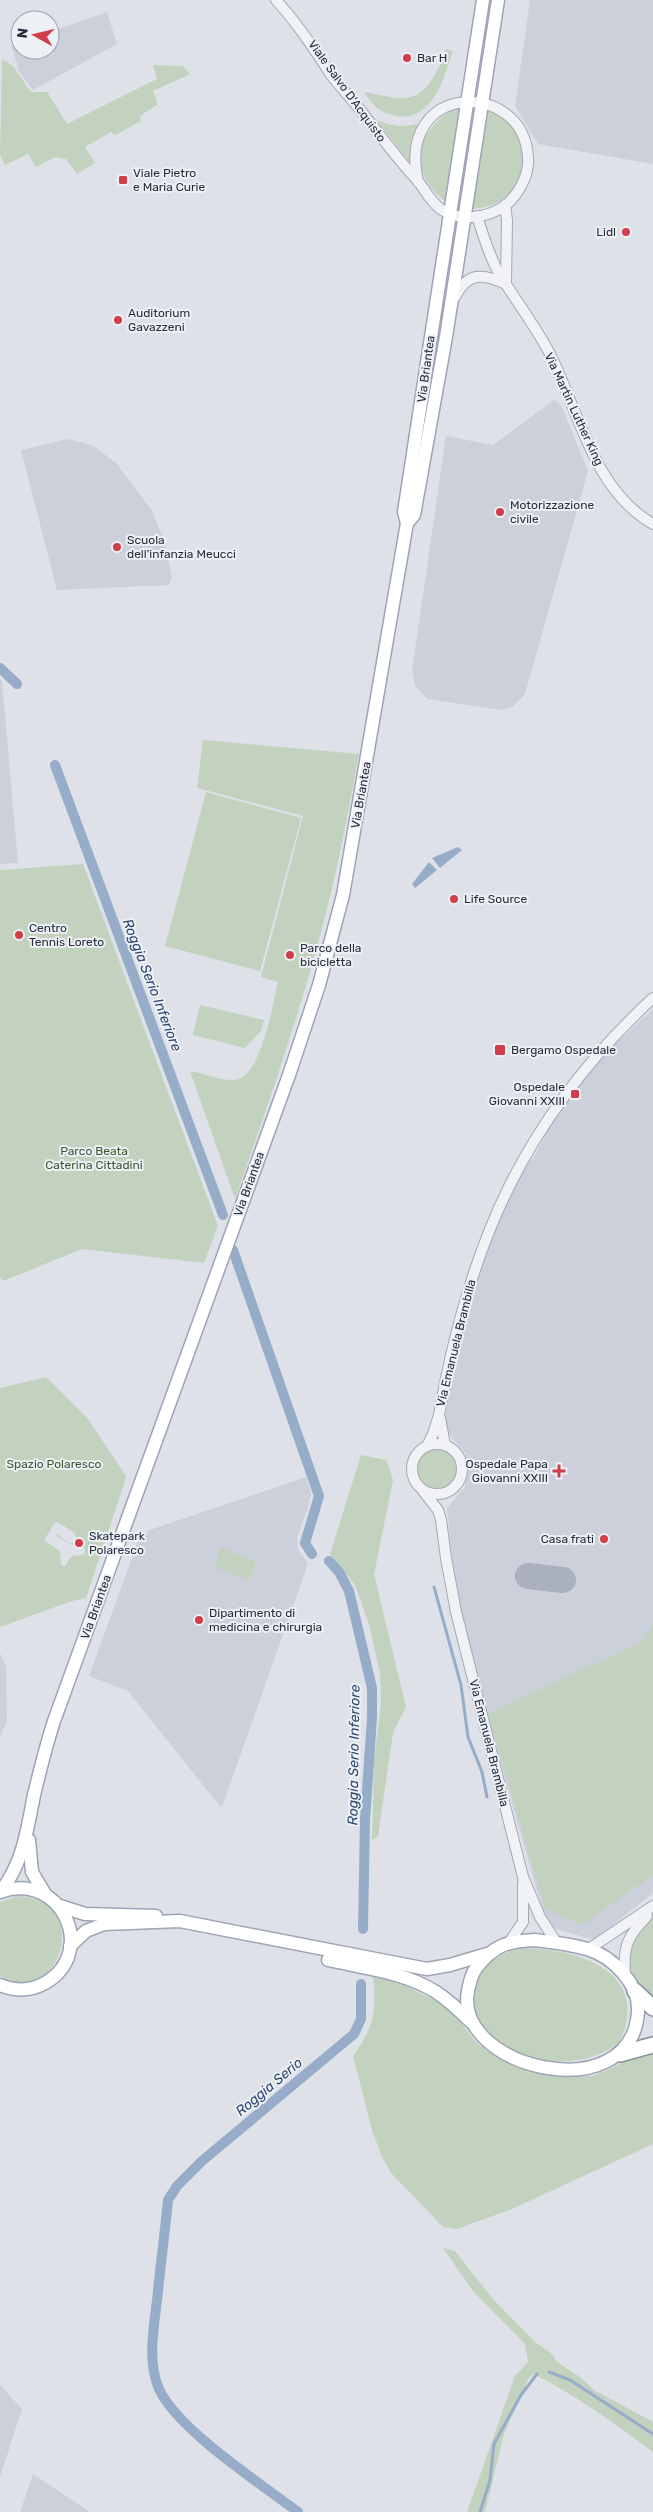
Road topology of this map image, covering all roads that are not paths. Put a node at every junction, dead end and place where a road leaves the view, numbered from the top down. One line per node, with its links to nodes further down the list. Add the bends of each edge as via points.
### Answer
1 (276, 0): 4 (street, Viale Salvo D'Acquisto)
2 (483, 0): 5 (main road, Via Briantea)
3 (498, 0): 6 (main road, Via Briantea)
4 (318, 53): 7 (street); 8 (street, Viale Salvo D'Acquisto, via 332,76)
5 (467, 101): 6 (street); 8 (street, via 434,113 421,130 415,155); 10 (main road, Via Briantea)
6 (481, 102): 9 (street, via 501,110 516,123 525,140 528,160 525,179); 12 (main road, Via Briantea)
7 (375, 116)
8 (418, 182): 10 (street, Viale Salvo D'Acquisto, via 440,209)
9 (505, 205): 11 (street); 13 (street)
10 (449, 214): 12 (street); 15 (main road, Via Briantea, via 404,512)
11 (478, 216): 12 (street); 13 (street, Via Martin Luther King, via 485,241)
12 (463, 218): 14 (main road, Via Briantea)
13 (506, 284): 14 (street, Via Briantea, via 488,276 473,278 461,284); 16 (street, Via Martin Luther King, via 550,355 606,477 626,502)
14 (451, 305): 15 (main road, Via Briantea, via 414,515)
15 (407, 523): 24 (main road, Via Briantea, via 343,895 318,984 289,1075 54,1721 40,1768)
16 (653, 524)
17 (653, 998): 18 (street, Via Emanuela Brambilla, via 566,1091 515,1172 496,1212 470,1283)
18 (439, 1415): 19 (street, Via Emanuela Brambilla); 20 (street, Via Emanuela Brambilla)
19 (445, 1445): 20 (street); 22 (street, Via Emanuela Brambilla, via 456,1452 462,1463 461,1477 454,1489)
20 (427, 1446): 21 (street, Via Emanuela Brambilla, via 420,1450 412,1463 413,1479)
21 (423, 1491): 22 (street, via 440,1495); 23 (street, Via Emanuela Brambilla)
22 (448, 1492): 23 (street, Via Emanuela Brambilla)
23 (442, 1520): 25 (street, Via Emanuela Brambilla, via 456,1612)
24 (29, 1827): 26 (main road, via 13,1875); 27 (main road, via 30,1865)
25 (523, 1877): 32 (street, Via Emanuela Brambilla, via 523,1922); 33 (street, Via Emanuela Brambilla, via 540,1918)
26 (0, 1892): 27 (main road, via 22,1888)
27 (46, 1894): 28 (main road)
28 (60, 1906): 30 (main road, via 85,1914 151,1915); 34 (main road, via 68,1922)
29 (653, 1908): 35 (street); 37 (street, via 629,1936 624,1953)
30 (184, 1922): 31 (main road); 34 (main road, via 104,1924 86,1931)
31 (268, 1939): 36 (main road, via 427,1969); 43 (main road, via 296,1952 398,1975 435,1992)
32 (510, 1941): 33 (main road); 36 (main road)
33 (556, 1942): 35 (main road)
34 (70, 1946): 39 (main road, via 65,1962 54,1976 37,1986)
35 (589, 1949): 37 (main road)
36 (487, 1954): 43 (main road, via 472,1973 466,1999)
37 (625, 1974): 40 (main road)
38 (0, 1985): 39 (main road)
39 (13, 1989): 41 (main road)
40 (635, 1991): 42 (highway); 45 (main road, via 639,2010 635,2033)
41 (0, 1992)
42 (653, 2008)
43 (471, 2022): 45 (main road, via 488,2042 519,2060 540,2067 570,2070 600,2066)
44 (653, 2045): 45 (highway)
45 (620, 2054)

